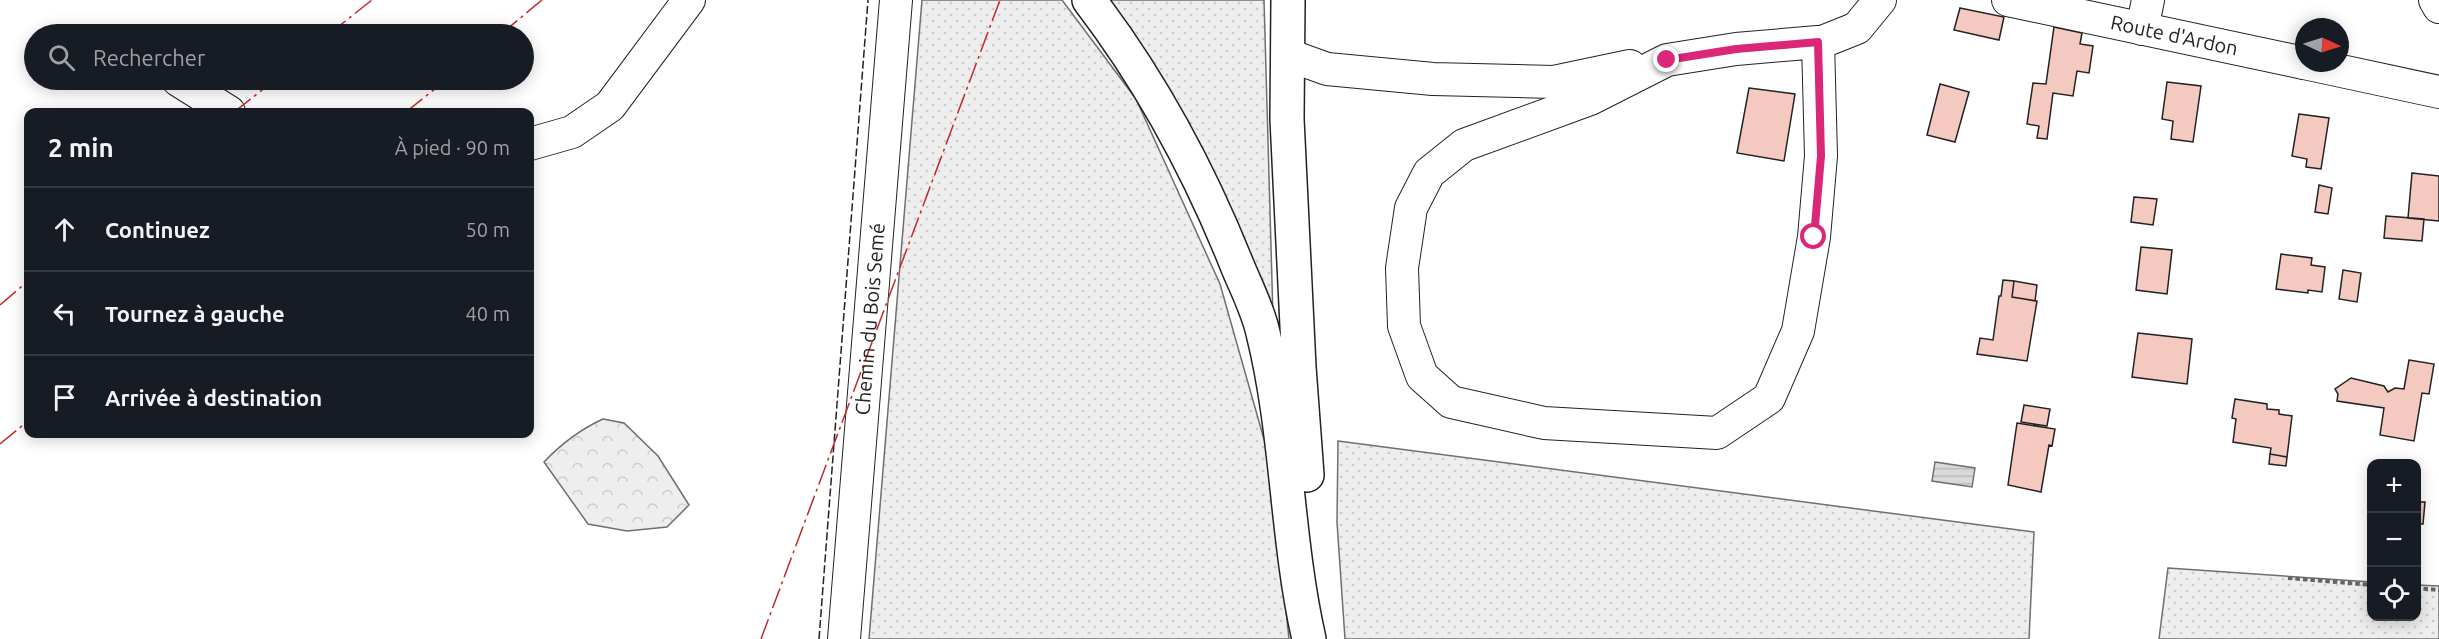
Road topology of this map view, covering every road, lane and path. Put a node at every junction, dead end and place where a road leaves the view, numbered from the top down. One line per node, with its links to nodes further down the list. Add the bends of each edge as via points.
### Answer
1 (689, 0): 20 (street, via 610,106 572,132)
2 (896, 0): 25 (street, Chemin du Bois Semé)
3 (1089, 0): 26 (highway, via 1176,130 1217,215 1263,332 1280,423 1300,596)
4 (1288, 0): 19 (highway)
5 (1296, 0): 12 (highway)
6 (1880, 0): 11 (street, via 1857,28)
7 (2008, 0): 10 (street, Route d'Ardon)
8 (2435, 0): 9 (street)
9 (2439, 7)
10 (2145, 14): 14 (street, Route d'Ardon)
11 (1818, 42): 13 (street); 13 (street, via 1821,156 1814,237 1798,331 1769,398 1717,432 1544,423 1451,402 1422,376 1404,326 1402,268 1411,208 1430,173 1464,145 1590,99)
12 (1292, 56): 13 (street, via 1327,69 1433,79 1554,82); 19 (highway)
13 (1667, 60)
14 (2295, 60)
15 (2346, 72): 17 (street, Route d'Ardon)
16 (194, 90): 18 (street)
17 (2439, 92)
18 (223, 108)
19 (1287, 119): 27 (highway, via 1299,367)
20 (534, 143)
21 (2288, 578): 22 (path)
22 (2367, 585)
23 (2421, 588): 24 (path)
24 (2439, 590)
25 (844, 639)
26 (1310, 639)
27 (1319, 639)

